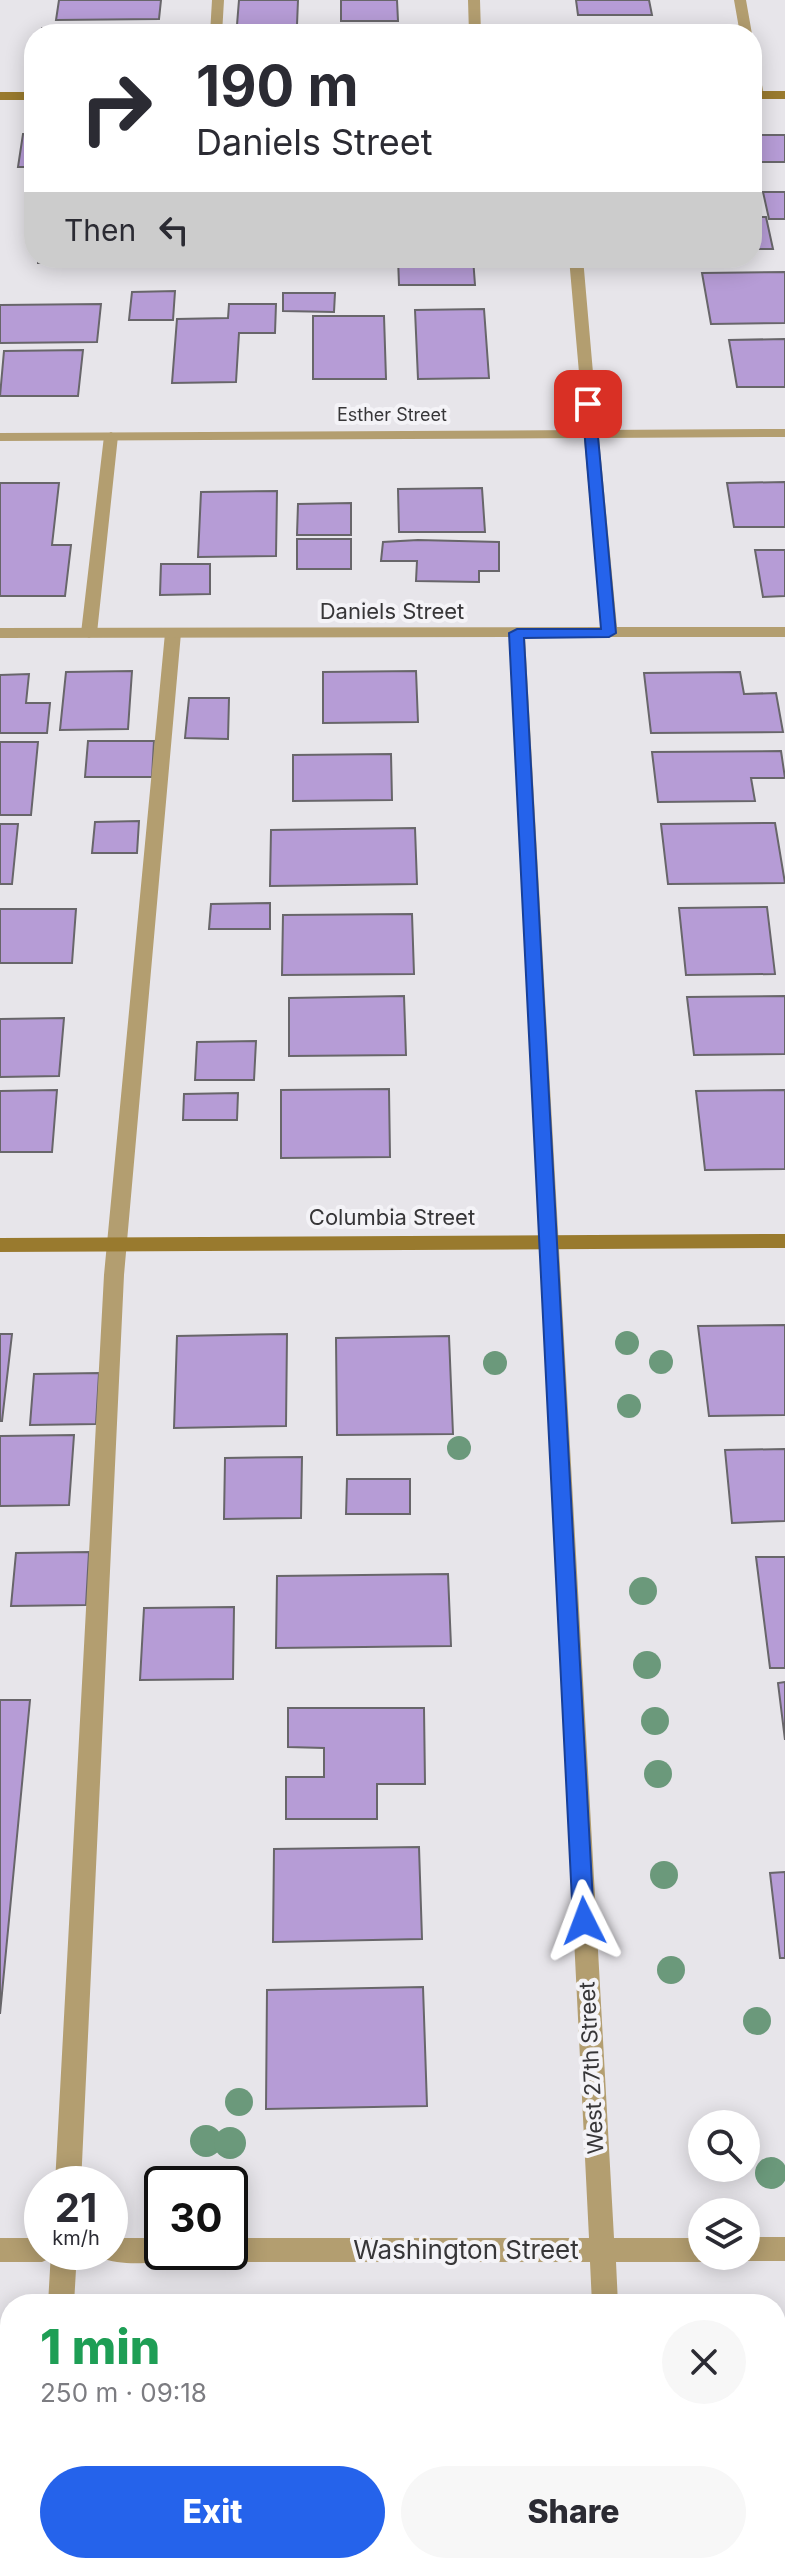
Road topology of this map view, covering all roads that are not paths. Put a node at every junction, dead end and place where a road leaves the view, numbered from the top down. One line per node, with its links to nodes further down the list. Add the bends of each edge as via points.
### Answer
1 (218, 0): 4 (street)
2 (474, 0): 5 (street)
3 (740, 0): 6 (street)
4 (217, 24)
5 (475, 24)
6 (744, 24)
7 (762, 95): 8 (street)
8 (785, 95)
9 (0, 96): 10 (street)
10 (24, 96)
11 (577, 268): 12 (street)
12 (591, 433): 13 (street, Esther Street); 14 (street, Esther Street); 21 (street)
13 (785, 433)
14 (111, 436): 15 (street, Esther Street); 18 (street)
15 (0, 437)
16 (785, 632): 21 (street, Daniels Street)
17 (0, 633): 18 (street, Daniels Street)
18 (89, 633): 19 (street, Daniels Street)
19 (173, 633): 20 (street, Daniels Street); 24 (street)
20 (517, 633): 21 (street, Daniels Street); 22 (street, West 27th Street)
21 (609, 633)
22 (548, 1241): 23 (street, Columbia Street); 24 (street, Columbia Street); 33 (street, West 27th Street)
23 (785, 1241)
24 (117, 1243): 25 (street, Columbia Street); 26 (street)
25 (0, 1245)
26 (69, 2166)
27 (760, 2249): 28 (street)
28 (785, 2249)
29 (0, 2250): 30 (street)
30 (24, 2250)
31 (248, 2250): 33 (street, Washington Street)
32 (688, 2250): 33 (street, Washington Street)
33 (601, 2251): 36 (street, West 27th Street)
34 (63, 2270): 35 (street)
35 (62, 2294)
36 (604, 2294)

